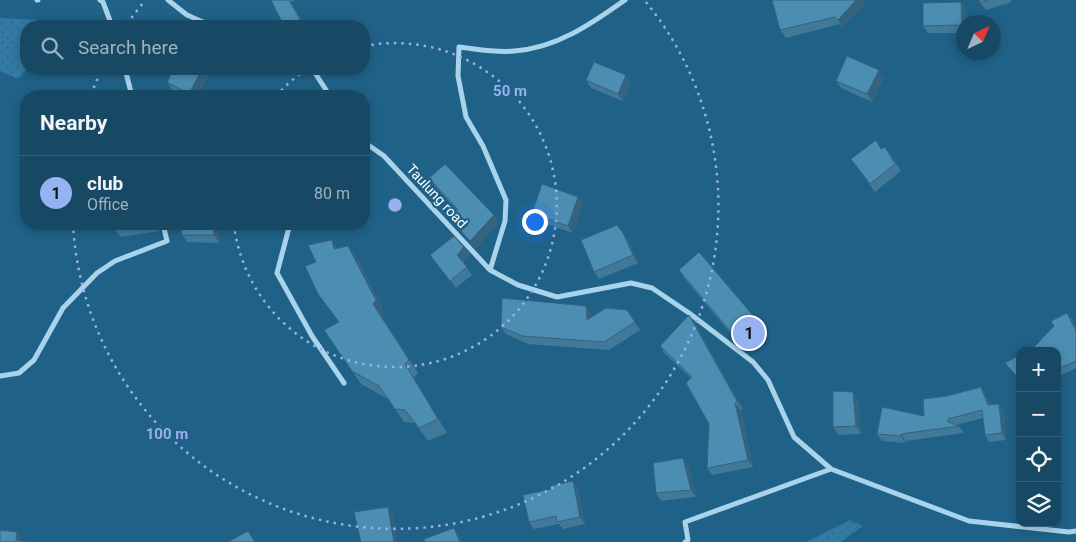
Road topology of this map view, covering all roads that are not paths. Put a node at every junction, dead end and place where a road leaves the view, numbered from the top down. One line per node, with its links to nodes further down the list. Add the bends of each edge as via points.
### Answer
1 (100, 0): 4 (street)
2 (168, 0): 5 (street)
3 (626, 0): 13 (street, via 589,26 560,41 514,52 460,47 458,76 466,117 483,146 506,200 506,221)
4 (110, 20)
5 (198, 20)
6 (127, 75): 8 (street)
7 (316, 75): 9 (street)
8 (130, 90)
9 (326, 90)
10 (370, 146): 13 (street, Taulung road, via 384,156)
11 (164, 230): 14 (street, via 167,241 116,261 97,274 63,308 34,360 19,372)
12 (288, 230): 15 (street, via 277,273 312,336)
13 (490, 270): 16 (street, Taulung road, via 518,285 557,297 631,282 652,288 753,362 768,380 794,437)
14 (0, 376)
15 (344, 383)
16 (831, 469): 17 (street, via 969,521); 18 (street, via 685,522)
17 (1076, 531)
18 (686, 541)

